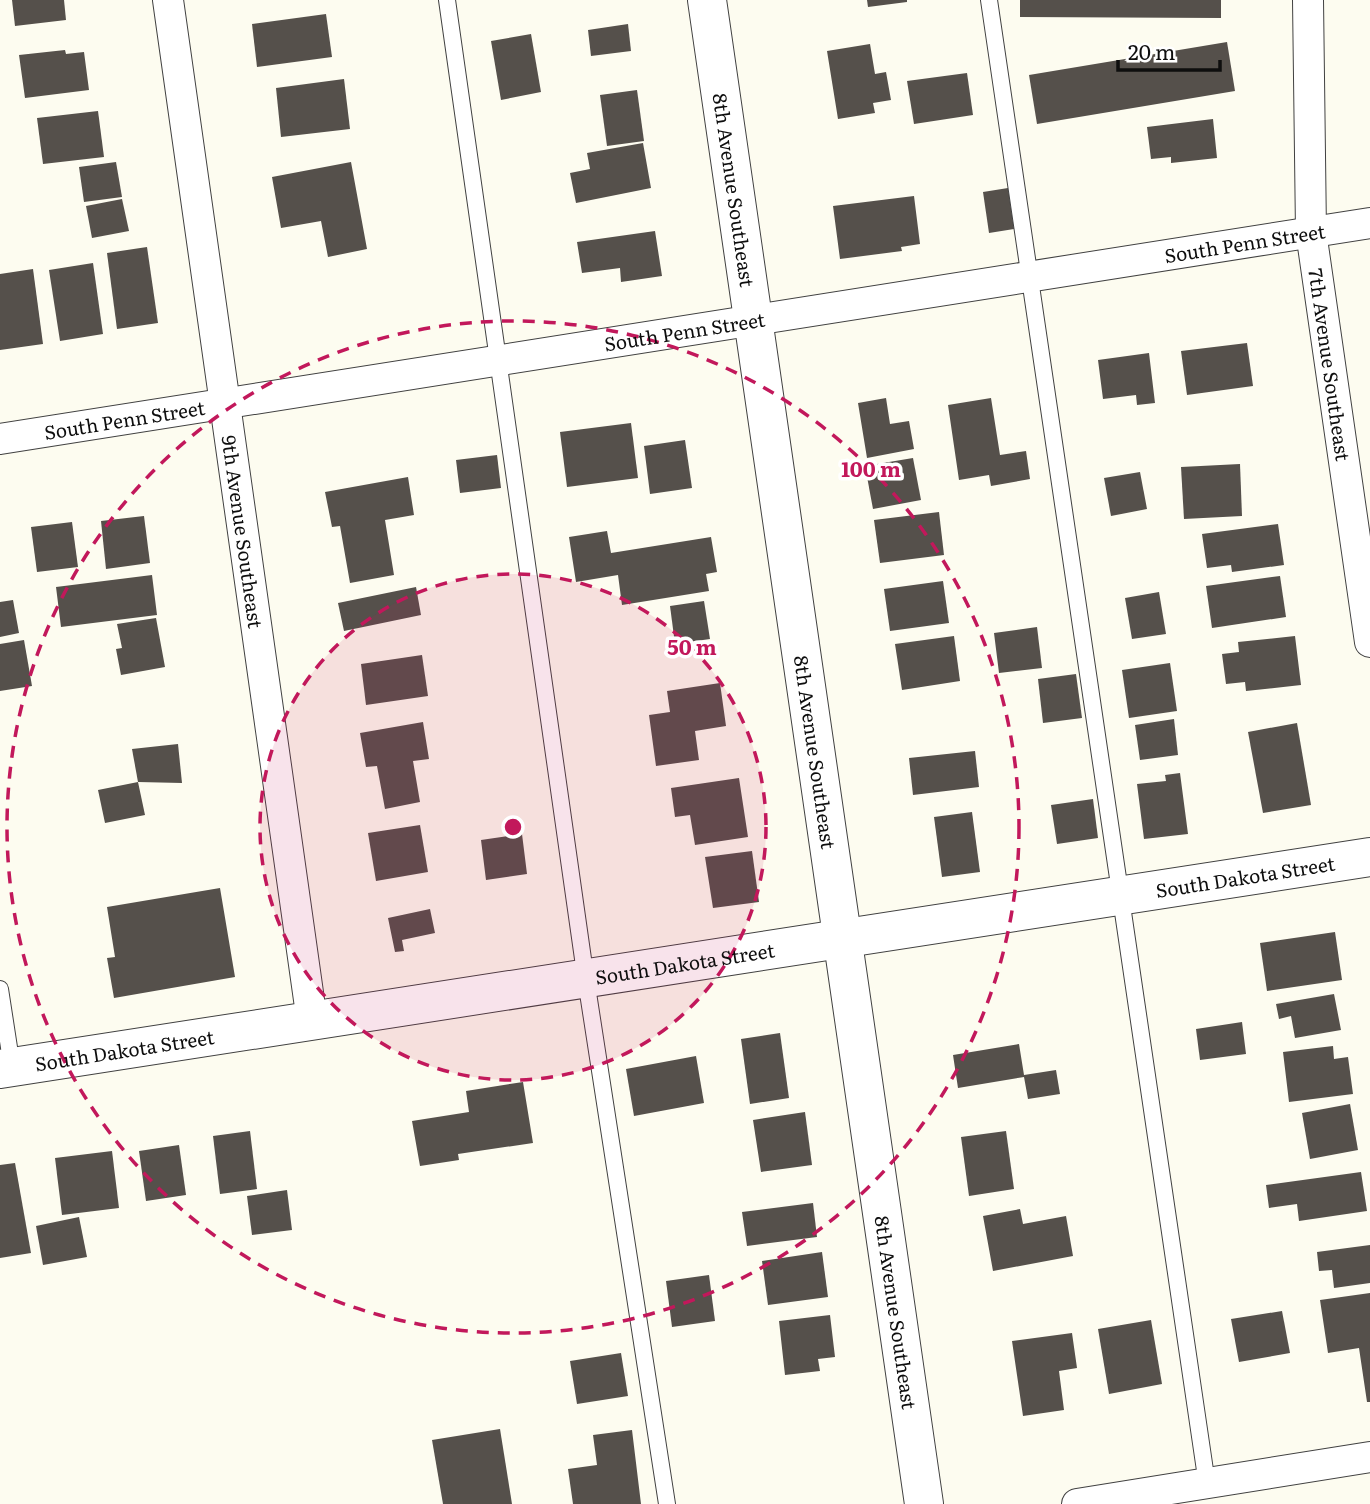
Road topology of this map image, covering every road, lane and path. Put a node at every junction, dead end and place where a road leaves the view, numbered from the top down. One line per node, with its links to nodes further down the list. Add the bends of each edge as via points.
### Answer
1 (168, 0): 11 (street, 9th Avenue Southeast)
2 (447, 0): 10 (lane)
3 (707, 0): 9 (street, 8th Avenue Southeast)
4 (989, 0): 8 (lane)
5 (1308, 0): 7 (street, 7th Avenue Southeast)
6 (1370, 223): 7 (street, South Penn Street)
7 (1311, 232): 8 (street, South Penn Street); 13 (street, 7th Avenue Southeast)
8 (1030, 278): 9 (street, South Penn Street); 15 (lane)
9 (753, 320): 10 (street, South Penn Street); 16 (street, 8th Avenue Southeast)
10 (499, 360): 11 (street, South Penn Street); 17 (lane)
11 (226, 405): 12 (street, South Penn Street); 19 (street, 9th Avenue Southeast)
12 (0, 439)
13 (1370, 642)
14 (1370, 857): 15 (street, South Dakota Street)
15 (1124, 897): 16 (street, South Dakota Street); 22 (lane)
16 (843, 940): 17 (street, South Dakota Street); 24 (street, 8th Avenue Southeast)
17 (586, 979): 19 (street, South Dakota Street); 23 (lane)
18 (0, 989): 20 (lane)
19 (312, 1021): 20 (street, South Dakota Street)
20 (6, 1068)
21 (1370, 1457): 22 (street)
22 (1208, 1483): 25 (street)
23 (667, 1504)
24 (923, 1504)
25 (1077, 1504)

